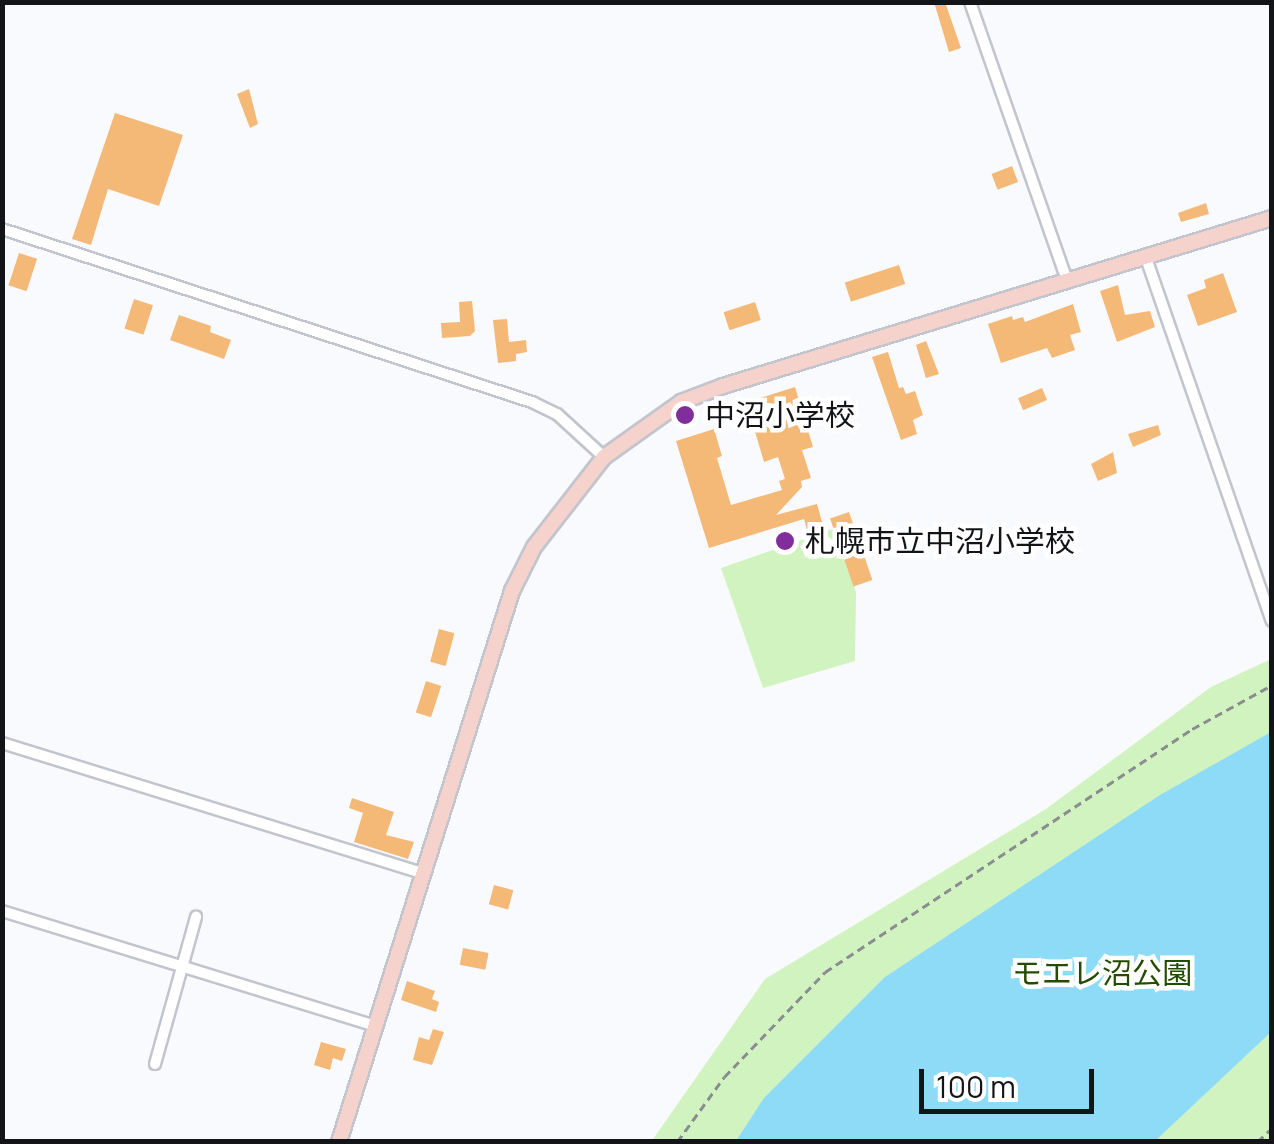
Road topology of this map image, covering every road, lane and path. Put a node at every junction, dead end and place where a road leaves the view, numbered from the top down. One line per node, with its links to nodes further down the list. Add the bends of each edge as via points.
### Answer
1 (970, 2): 5 (street)
2 (1272, 218): 4 (street)
3 (2, 229): 6 (street, via 532,402)
4 (1145, 255): 5 (street); 7 (street)
5 (1066, 278): 6 (street, via 681,402)
6 (604, 456): 10 (street, via 558,512 512,591)
7 (1272, 621)
8 (1272, 684): 18 (path, via 1192,729 826,972 724,1077)
9 (2, 743): 10 (street)
10 (424, 873): 14 (street)
11 (2, 911): 13 (street)
12 (196, 917): 13 (street)
13 (182, 966): 14 (street); 15 (street)
14 (375, 1026): 17 (street)
15 (155, 1064)
16 (1272, 1128): 19 (path)
17 (339, 1142)
18 (677, 1142)
19 (1257, 1142)

